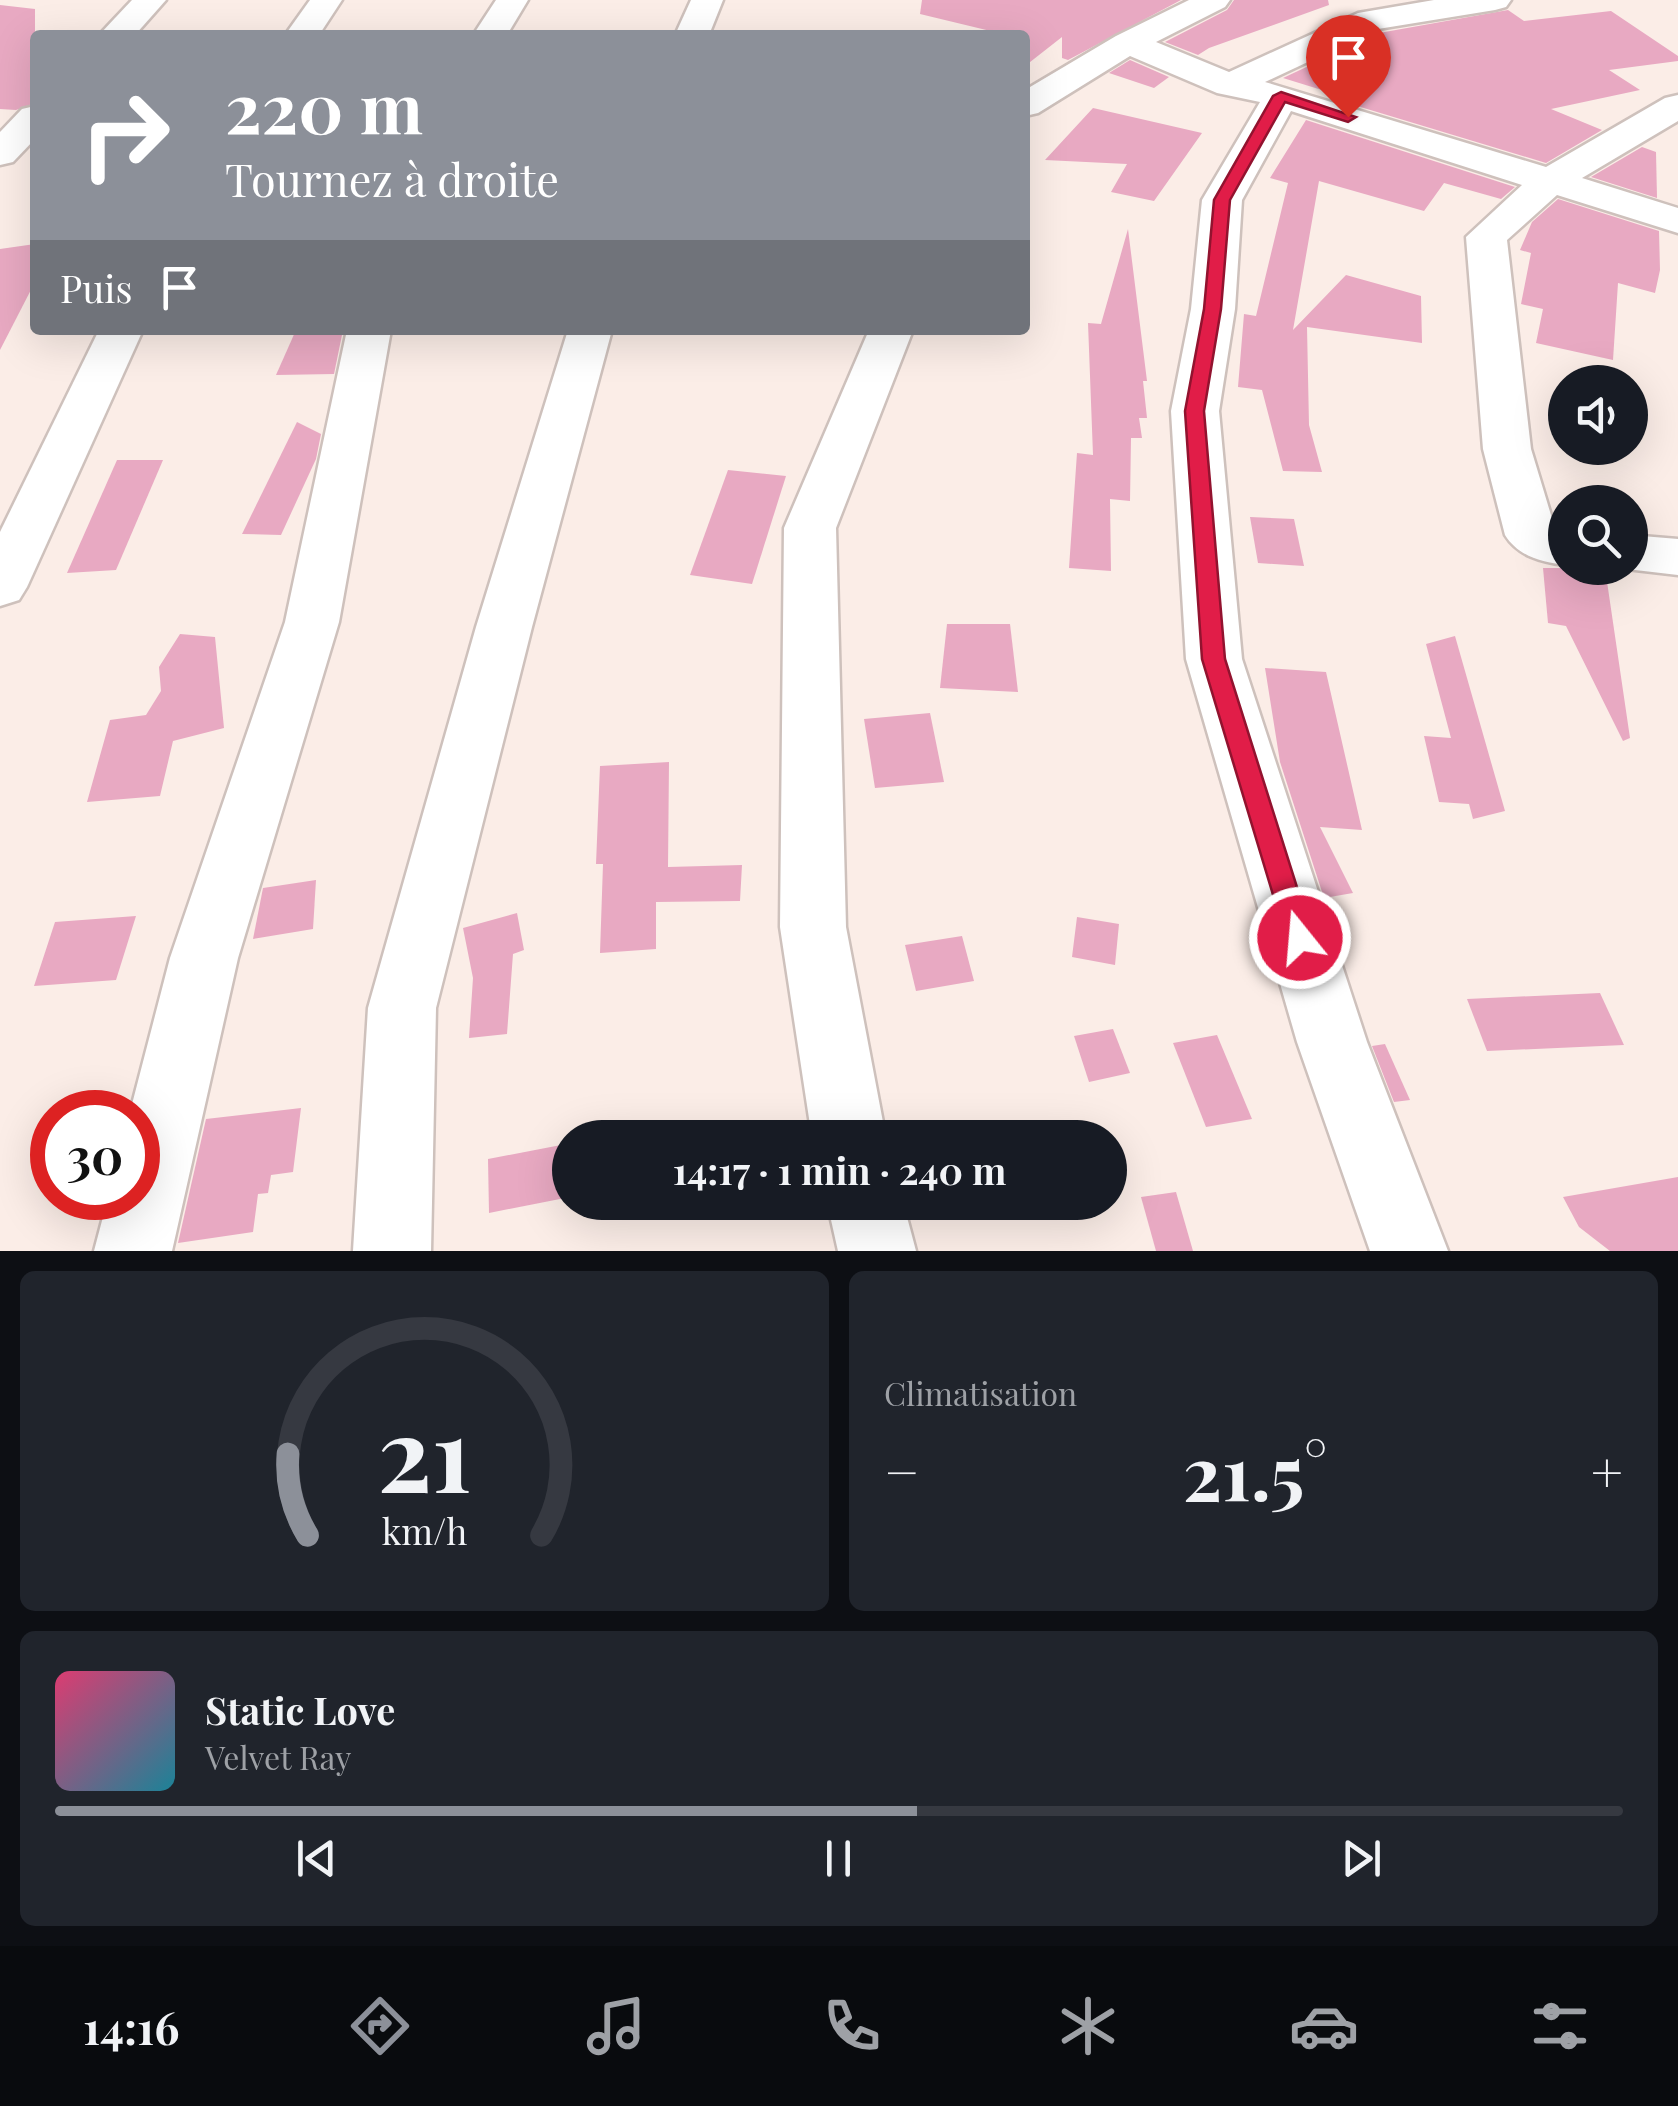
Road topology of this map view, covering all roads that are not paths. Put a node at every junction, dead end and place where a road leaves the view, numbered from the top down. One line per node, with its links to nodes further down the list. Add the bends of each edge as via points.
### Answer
1 (150, 0): 7 (street)
2 (326, 0): 8 (street)
3 (512, 0): 9 (street)
4 (707, 0): 10 (street)
5 (1214, 0): 11 (street)
6 (1495, 0): 12 (street, via 1370,20)
7 (121, 30)
8 (305, 30)
9 (493, 30)
10 (694, 30)
11 (1128, 42): 12 (street); 13 (street)
12 (1255, 91): 17 (street); 30 (street, via 1222,200 1194,411 1214,659 1332,1042)
13 (1030, 102)
14 (1678, 106): 17 (street)
15 (30, 123): 16 (street)
16 (0, 154)
17 (1551, 180): 18 (street); 23 (street, via 1486,236 1507,449 1531,535)
18 (1678, 221)
19 (119, 335): 24 (street)
20 (368, 335): 27 (street, via 312,622 204,958)
21 (589, 335): 28 (street, via 402,1008)
22 (889, 335): 25 (street, via 810,528 813,927)
23 (1548, 545)
24 (0, 587)
25 (844, 1120)
26 (869, 1220): 29 (street)
27 (133, 1251)
28 (392, 1251)
29 (877, 1251)
30 (1409, 1251)

